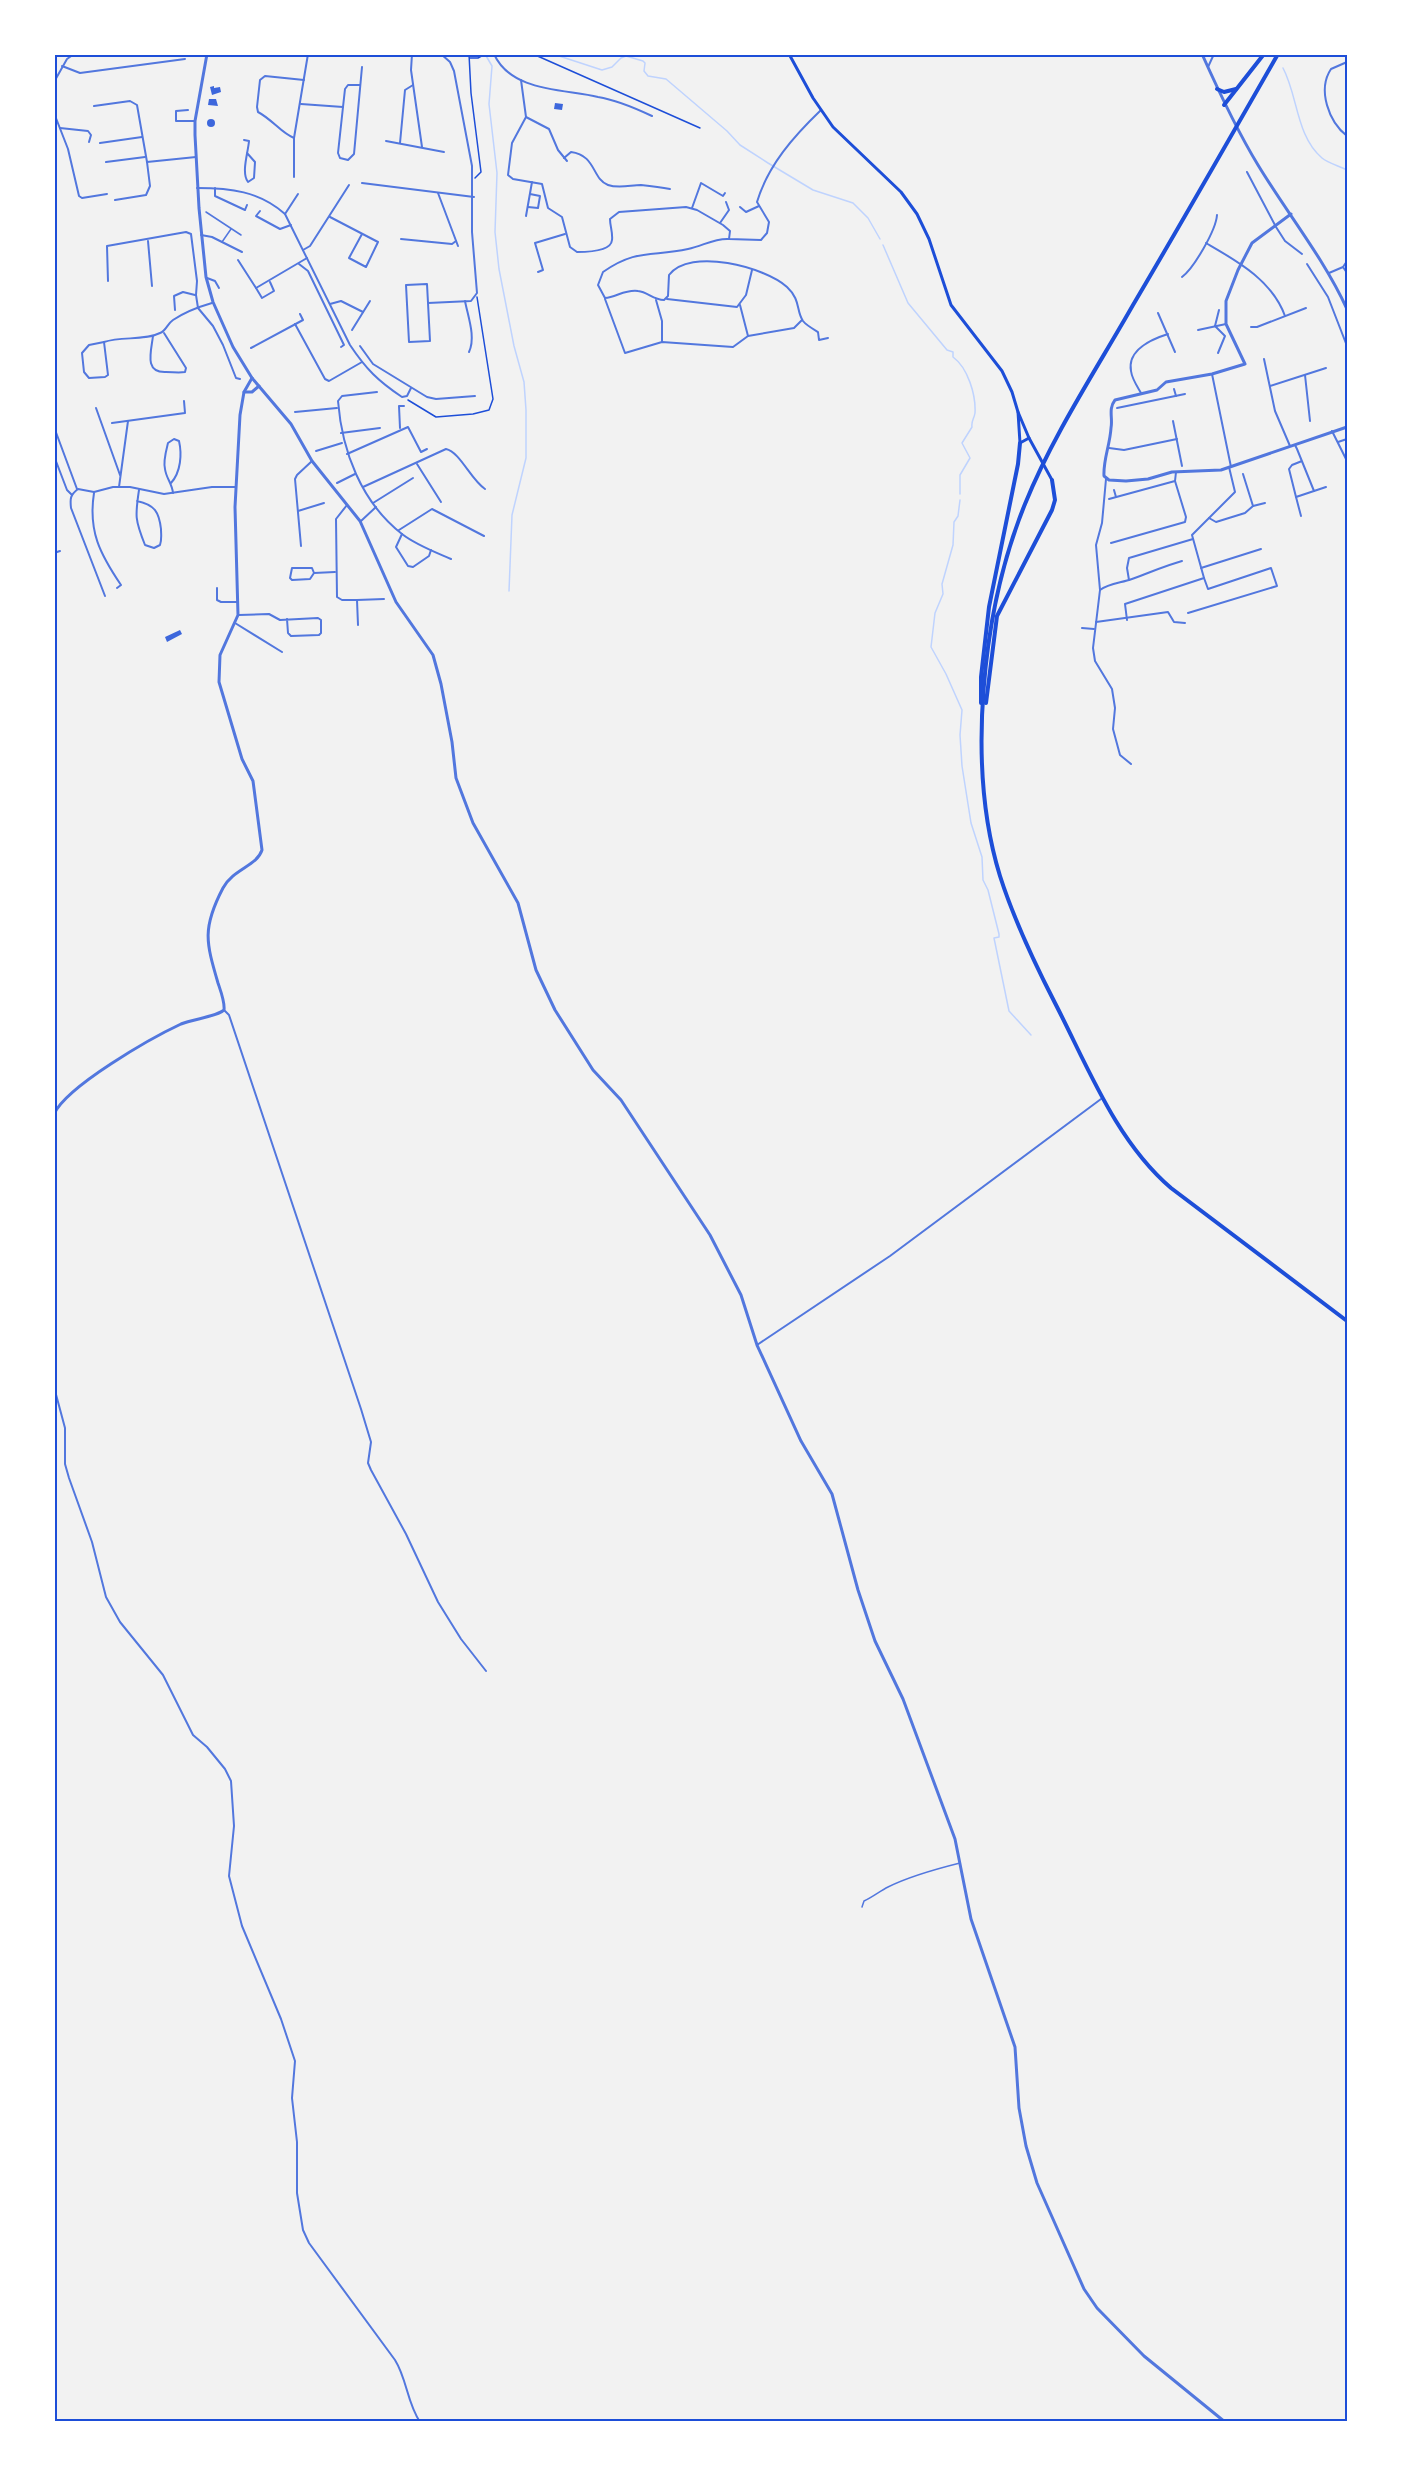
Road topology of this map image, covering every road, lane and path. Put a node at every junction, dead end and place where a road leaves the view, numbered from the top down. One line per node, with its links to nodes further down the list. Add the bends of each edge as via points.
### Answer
1 (74, 54): 18 (street)
2 (207, 54): 37 (street)
3 (308, 54): 21 (street)
4 (412, 54): 25 (street)
5 (441, 54): 57 (street, via 454,72)
6 (469, 54): 15 (path)
7 (494, 54): 22 (street, via 504,70)
8 (533, 54): 39 (path)
9 (789, 54): 33 (main road)
10 (1202, 54): 20 (street)
11 (1214, 54): 20 (street)
12 (1264, 54): 27 (highway)
13 (1278, 54): 298 (highway, via 1037,477 1015,531 999,587 987,658)
14 (484, 55): 15 (path)
15 (469, 58): 57 (path, via 482,172)
16 (185, 59): 18 (street, via 80,73)
17 (1347, 62): 40 (street, via 1330,69 1325,81 1332,120)
18 (62, 66): 23 (street)
19 (362, 67): 24 (street)
20 (1208, 67): 26 (street)
21 (304, 80): 28 (street); 42 (street, via 265,76 260,80 258,112)
22 (521, 80): 35 (street, via 609,99); 36 (street)
23 (54, 82)
24 (362, 85): 31 (street, via 348,85); 31 (street, via 354,154 348,160 338,153)
25 (413, 85): 47 (street, via 405,90); 48 (street)
26 (1217, 89): 27 (highway); 29 (street)
27 (1236, 89): 29 (highway)
28 (301, 104): 31 (street); 42 (street)
29 (1224, 105): 80 (street)
30 (94, 106): 41 (street, via 134,103)
31 (343, 107)
32 (188, 110): 37 (street, via 176,111 176,121)
33 (821, 110): 73 (street, via 778,158 760,194); 189 (main road, via 912,206 929,239 951,305 995,361 1012,392)
34 (54, 113): 38 (street)
35 (652, 116)
36 (526, 117): 58 (street, via 512,143 507,171 513,179); 63 (street, via 549,129 565,159 571,152 582,155 594,166 601,181 610,186)
37 (195, 121): 52 (street)
38 (60, 128): 45 (street, via 88,131); 65 (street, via 79,196)
39 (700, 128)
40 (1347, 136)
41 (142, 137): 46 (street); 51 (street)
42 (294, 138): 56 (street)
43 (244, 140): 50 (street, via 249,141)
44 (386, 141): 47 (street)
45 (89, 142)
46 (100, 143)
47 (400, 143): 48 (street)
48 (422, 147): 49 (street)
49 (444, 152)
50 (248, 153): 50 (street, via 244,176 248,182 255,178 255,162)
51 (145, 157): 53 (street); 54 (street)
52 (196, 157): 54 (street); 61 (street)
53 (106, 162)
54 (147, 162): 69 (street, via 150,186 146,195)
55 (1247, 172): 85 (street)
56 (294, 177)
57 (473, 178): 68 (street)
58 (532, 182): 67 (street); 89 (street, via 542,184 548,208 562,217)
59 (363, 183): 64 (street)
60 (349, 186): 83 (street)
61 (197, 188): 62 (street); 90 (street)
62 (215, 188): 72 (street, via 215,196 245,210); 79 (street, via 247,192)
63 (670, 189)
64 (438, 193): 68 (street); 96 (street)
65 (107, 194)
66 (298, 194): 79 (street)
67 (530, 194): 74 (street); 74 (street, via 540,196 537,208)
68 (474, 197): 122 (street, via 472,232)
69 (116, 200)
70 (720, 200): 76 (street, via 724,194 701,183)
71 (726, 202): 84 (street, via 729,210)
72 (247, 205)
73 (759, 206): 75 (street, via 747,212); 92 (street, via 769,222 765,237 755,241)
74 (528, 207): 82 (street)
75 (740, 207)
76 (692, 208): 84 (street); 89 (street, via 616,213 610,219 612,242 606,248 577,252 570,248)
77 (260, 211): 86 (street, via 256,216 280,229)
78 (206, 212): 87 (lane)
79 (285, 214): 86 (street)
80 (1291, 214): 85 (street); 111 (street)
81 (1217, 215): 97 (street)
82 (526, 216)
83 (330, 217): 88 (street); 99 (street)
84 (720, 223): 92 (street, via 729,231)
85 (1275, 224): 101 (street); 106 (street, via 1252,243)
86 (291, 225): 99 (street)
87 (231, 229): 91 (lane); 95 (lane)
88 (362, 234): 88 (street, via 378,243 366,267 349,258)
89 (566, 234): 110 (street, via 535,243 543,270)
90 (201, 235): 95 (street); 114 (street)
91 (241, 235)
92 (729, 238): 124 (street, via 684,250 641,254 611,266 599,279)
93 (401, 239): 96 (street)
94 (148, 240): 115 (street, via 107,246); 118 (street); 123 (street, via 190,234)
95 (222, 242): 100 (street)
96 (456, 242): 98 (street)
97 (1206, 243): 106 (street); 113 (street)
98 (458, 246)
99 (303, 250): 102 (street)
100 (242, 252)
101 (1302, 254)
102 (307, 258): 105 (street); 131 (street)
103 (238, 260): 120 (street)
104 (1347, 261): 108 (street)
105 (298, 264): 116 (street); 158 (street, via 308,271 344,345)
106 (1241, 264): 141 (street, via 1274,293); 144 (street, via 1226,301)
107 (1307, 264): 157 (street, via 1328,297)
108 (1343, 267): 111 (street); 112 (street)
109 (752, 270): 125 (street, via 715,261 696,261 670,273); 132 (street); 142 (street, via 785,285 797,301)
110 (537, 272)
111 (1329, 273): 135 (street)
112 (1347, 273)
113 (1182, 277)
114 (206, 278): 119 (street, via 216,281); 128 (street)
115 (108, 281)
116 (269, 281): 120 (street); 120 (street, via 274,291 262,298)
117 (1347, 283): 121 (street)
118 (152, 285)
119 (219, 288)
120 (256, 288)
121 (1347, 290)
122 (477, 293): 129 (street); 181 (path, via 493,399 489,410 436,417)
123 (196, 295): 133 (street); 136 (street, via 183,292 174,296)
124 (605, 298): 126 (street, via 634,290); 155 (street, via 625,352)
125 (667, 299): 126 (street); 132 (street)
126 (656, 300): 155 (street)
127 (370, 301): 138 (street)
128 (213, 302): 133 (street); 168 (street)
129 (465, 302): 130 (street); 160 (street, via 470,316)
130 (428, 303): 130 (street, via 427,284 406,285 409,342 430,341)
131 (330, 304): 138 (street, via 340,301); 164 (street)
132 (740, 305): 152 (street)
133 (198, 308): 149 (street, via 171,321); 169 (street, via 213,326 236,378)
134 (1306, 308): 141 (street)
135 (1347, 309)
136 (175, 310)
137 (1219, 310): 145 (street)
138 (363, 312): 147 (street)
139 (1158, 313): 150 (street)
140 (300, 314): 143 (street, via 303,320)
141 (1285, 316): 146 (street)
142 (802, 320): 152 (street, via 794,328); 153 (street, via 818,332 819,340)
143 (295, 324): 159 (street); 164 (street, via 329,381)
144 (1226, 324): 145 (street); 166 (street, via 1245,364)
145 (1215, 326): 148 (street); 162 (street, via 1225,336)
146 (1251, 327)
147 (352, 330)
148 (1198, 330)
149 (164, 332): 151 (street); 151 (street, via 185,372 157,373 152,369)
150 (1168, 334): 161 (street); 176 (street, via 1147,341 1135,355 1131,372)
151 (153, 336): 154 (street)
152 (748, 336): 155 (street, via 733,347)
153 (828, 338)
154 (104, 342): 154 (street, via 89,345 82,353 88,378 108,375)
155 (663, 342)
156 (360, 346): 172 (street, via 373,364)
157 (1347, 346)
158 (341, 347)
159 (251, 348)
160 (469, 352)
161 (1175, 352)
162 (1218, 353)
163 (1264, 358): 171 (street)
164 (362, 362): 181 (street, via 370,373)
165 (1326, 368): 167 (street)
166 (1212, 374): 176 (street, via 1166,382); 221 (street)
167 (1305, 375): 171 (street); 192 (street)
168 (252, 378): 170 (street); 174 (street)
169 (240, 379)
170 (259, 386): 174 (street); 216 (street, via 291,424)
171 (1270, 386): 208 (street, via 1275,411)
172 (411, 388): 178 (street, via 436,399); 181 (street)
173 (1174, 389): 180 (street)
174 (244, 392): 235 (street)
175 (377, 392): 186 (street, via 342,396)
176 (1141, 394): 179 (street)
177 (1185, 394): 180 (street)
178 (475, 396)
179 (1129, 396): 184 (street); 207 (street, via 1112,405)
180 (1176, 396): 184 (street)
181 (405, 397)
182 (184, 400): 190 (street, via 185,413)
183 (404, 405): 197 (street, via 399,406)
184 (1131, 405): 187 (street)
185 (96, 408): 225 (street)
186 (338, 408): 188 (street); 199 (street)
187 (1117, 408)
188 (295, 412)
189 (1017, 412): 200 (main road); 204 (main road)
190 (128, 421): 193 (street); 225 (street)
191 (1173, 421): 201 (street)
192 (1310, 421)
193 (112, 423)
194 (54, 427): 209 (street)
195 (1347, 427): 198 (street)
196 (380, 428): 199 (street)
197 (401, 429): 210 (street, via 410,429 421,452); 212 (street)
198 (1332, 432): 205 (street); 206 (street)
199 (341, 433): 203 (street)
200 (1029, 438): 204 (main road); 228 (main road)
201 (1176, 439): 207 (street, via 1124,450); 213 (street)
202 (1347, 439): 205 (street)
203 (343, 442): 211 (street); 212 (street)
204 (1020, 442): 298 (highway, via 984,640)
205 (1338, 442): 218 (street)
206 (1295, 445): 208 (street); 217 (street)
207 (1108, 447): 227 (street)
208 (1290, 447): 221 (street)
209 (62, 448): 214 (street); 238 (street)
210 (427, 449)
211 (316, 451)
212 (347, 454): 223 (street)
213 (1180, 454): 215 (street); 220 (street)
214 (54, 455): 245 (street)
215 (1173, 455)
216 (312, 461): 254 (street); 257 (street, via 295,479)
217 (1302, 461): 242 (street); 247 (street, via 1289,468)
218 (1347, 461)
219 (416, 463): 237 (street); 239 (street, via 450,450 476,484); 250 (street)
220 (1182, 466)
221 (1230, 467): 222 (street); 259 (street, via 1235,492)
222 (1176, 472): 227 (street, via 1126,481); 229 (street)
223 (355, 474): 231 (street); 237 (street)
224 (1243, 474): 232 (street)
225 (120, 475): 234 (street)
226 (413, 478): 252 (street)
227 (1106, 479): 282 (street, via 1096,545)
228 (1052, 480): 298 (highway, via 1052,510 997,616)
229 (1175, 481): 246 (street); 265 (street, via 1185,522)
230 (171, 483): 230 (street, via 181,456 179,441 174,439 168,443 164,462); 244 (street)
231 (337, 483)
232 (1246, 484): 233 (street); 255 (street)
233 (1240, 486)
234 (119, 487): 240 (street); 243 (street)
235 (236, 487): 244 (street); 286 (street)
236 (1326, 487): 242 (street)
237 (363, 488): 252 (street)
238 (78, 489): 243 (street); 245 (street)
239 (485, 489)
240 (139, 490): 244 (street); 249 (street)
241 (1114, 490): 246 (street)
242 (1314, 491): 247 (street)
243 (94, 492): 280 (street, via 93,529 106,562 121,585)
244 (172, 493)
245 (71, 497): 283 (street, via 71,508)
246 (1116, 497): 248 (street)
247 (1296, 497): 258 (street)
248 (1109, 500)
249 (137, 501): 249 (street, via 149,504 159,515 162,540 154,548 145,544 140,532 135,513)
250 (441, 502)
251 (324, 503): 257 (street)
252 (373, 503): 256 (street)
253 (1265, 503): 255 (street)
254 (347, 505): 260 (street); 276 (street, via 336,519)
255 (1253, 506): 259 (street, via 1245,513 1216,522)
256 (376, 507): 260 (street); 261 (street)
257 (297, 511): 267 (street)
258 (1301, 516)
259 (1209, 518): 264 (street, via 1193,534)
260 (360, 521): 304 (street, via 396,602 433,655 459,788 473,823 518,903 536,970 555,1010 704,1224 741,1294)
261 (399, 530): 262 (street); 263 (street, via 432,509)
262 (402, 534): 270 (street); 270 (street, via 396,547 408,566 413,567 429,556)
263 (484, 536)
264 (1193, 540): 275 (street); 279 (street, via 1129,558)
265 (1116, 542): 266 (street); 268 (street)
266 (1111, 543)
267 (301, 546)
268 (1117, 548)
269 (1261, 549): 275 (street)
270 (431, 550): 273 (street)
271 (60, 551): 272 (street)
272 (54, 553)
273 (451, 559)
274 (1182, 561): 279 (street)
275 (1201, 568): 278 (street)
276 (335, 572): 277 (street); 285 (street, via 339,599)
277 (314, 573): 277 (street, via 310,579 290,578 292,568 312,568)
278 (1204, 579): 287 (street, via 1208,589 1271,568 1277,586); 290 (street, via 1125,604)
279 (1129, 580): 282 (street)
280 (117, 588)
281 (217, 588): 286 (street, via 217,600)
282 (1100, 590): 291 (street)
283 (105, 596)
284 (384, 599): 285 (street)
285 (357, 600): 294 (street)
286 (238, 602): 288 (street)
287 (1188, 613)
288 (238, 615): 289 (street, via 269,614); 292 (street)
289 (287, 619): 289 (street, via 291,636 321,633 318,618)
290 (1127, 620): 291 (street); 293 (street, via 1168,612 1174,622)
291 (1096, 622): 296 (street)
292 (235, 623): 297 (street); 300 (street, via 220,655 219,682 242,759 253,781 262,850 257,859 229,878 208,926 207,946)
293 (1185, 623)
294 (358, 625)
295 (1082, 628): 296 (street)
296 (1095, 629): 299 (street, via 1093,656 1112,689 1113,729 1120,755)
297 (282, 652)
298 (983, 716): 301 (highway, via 985,789 1000,875 1030,952)
299 (1131, 764)
300 (224, 1010): 302 (street, via 179,1025 130,1052 69,1094); 306 (street, via 237,1038 360,1406 371,1442 368,1463 438,1602)
301 (1104, 1098): 303 (highway, via 1150,1170); 304 (street, via 856,1280)
302 (54, 1114)
303 (1347, 1321)
304 (757, 1345): 307 (street, via 801,1442 832,1494 875,1641 921,1745)
305 (54, 1387): 309 (street, via 65,1428 65,1464 93,1542 109,1603 163,1675 193,1735 213,1754 231,1781 234,1826 229,1876 242,1926 295,2061 292,2111 303,2230 403,2373)
306 (486, 1671)
307 (961, 1863): 308 (lane, via 886,1888 864,1901); 310 (street, via 971,1919 1015,2047 1026,2146 1037,2183 1084,2289 1144,2356)
308 (862, 1907)
309 (420, 2422)
310 (1225, 2422)

